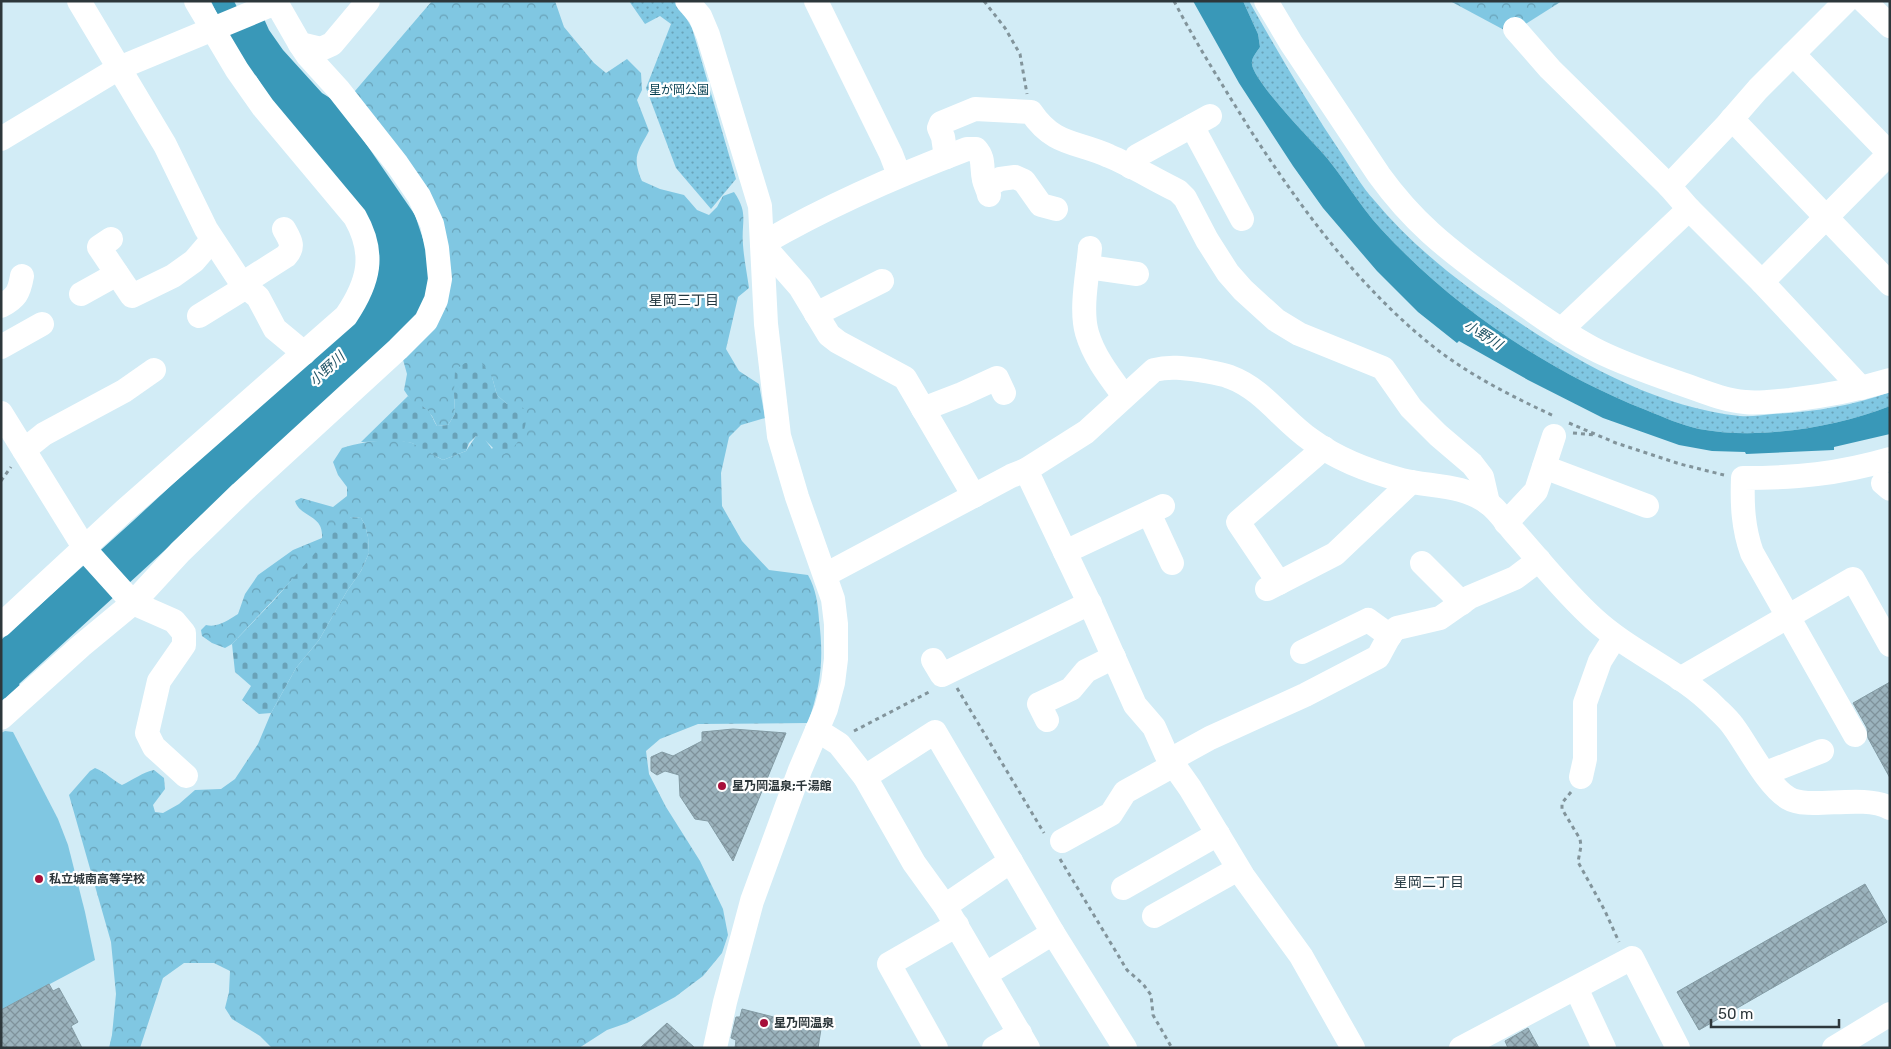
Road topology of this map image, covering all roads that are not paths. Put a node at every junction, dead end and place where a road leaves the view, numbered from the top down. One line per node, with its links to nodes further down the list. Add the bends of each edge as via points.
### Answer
1 (79, 1): 14 (street)
2 (196, 1): 10 (street)
3 (368, 1): 12 (street, via 332,44 321,49)
4 (687, 1): 29 (street, via 700,16 708,35 751,173 760,206)
5 (816, 1): 20 (street, via 892,154)
6 (1266, 1): 42 (street, via 1361,148 1413,217 1464,262)
7 (1846, 1): 13 (street)
8 (1864, 1): 9 (street)
9 (1890, 26)
10 (215, 28): 12 (street, via 277,4); 14 (street); 44 (street, via 263,107 355,217 368,246 365,282 358,299 346,316)
11 (1515, 28): 21 (street, via 1550,69)
12 (300, 44): 69 (street, via 397,164 418,196 432,224 440,279 436,300 426,321)
13 (1793, 54): 15 (street); 17 (street)
14 (119, 68): 16 (street); 28 (street, via 164,145)
15 (1732, 119): 21 (street); 25 (street)
16 (1, 139)
17 (1890, 153): 25 (street)
18 (946, 156): 19 (street, via 944,137 939,128 941,123 974,109 1031,112 1050,134 1109,156); 20 (street); 23 (street, via 967,148 976,149 983,160 984,182 988,191 1000,179 1015,177 1024,181)
19 (1131, 168): 22 (street, via 1138,156 1201,121); 60 (street, via 1178,191 1185,198 1228,273 1276,320 1299,334 1383,368 1411,408 1472,464 1482,477)
20 (899, 175): 29 (street)
21 (1669, 186): 24 (street)
22 (1240, 207)
23 (1043, 209)
24 (1689, 209): 34 (street); 42 (street)
25 (1826, 218): 34 (street); 35 (street)
26 (284, 229): 36 (street, via 292,244 291,250)
27 (111, 239): 30 (street, via 99,246)
28 (212, 240): 30 (street, via 187,266 132,296); 36 (street)
29 (762, 244): 39 (street, via 800,287); 68 (street, via 766,324 779,436)
30 (117, 274): 37 (street)
31 (22, 276): 38 (street, via 13,300)
32 (1131, 277): 49 (street, via 1089,257 1085,307 1087,331 1083,342)
33 (882, 281): 39 (street)
34 (1762, 282): 47 (street)
35 (1890, 284)
36 (244, 286): 40 (street); 44 (street, via 258,298 275,328)
37 (92, 295)
38 (1, 306)
39 (816, 314): 50 (street, via 829,335 838,342 906,378)
40 (199, 316)
41 (42, 324): 43 (street)
42 (1561, 330): 47 (street, via 1642,370 1713,395 1745,402 1815,397)
43 (1, 347)
44 (304, 353): 63 (street)
45 (154, 370): 54 (street, via 124,391 44,434)
46 (1890, 380): 47 (street)
47 (1861, 388)
48 (1004, 392): 50 (street, via 997,378)
49 (1124, 396): 53 (street, via 1154,370 1164,367 1211,372 1245,384); 57 (street, via 1086,432)
50 (923, 409): 59 (street)
51 (1, 413): 54 (street)
52 (1554, 436): 56 (street)
53 (1324, 448): 58 (street, via 1374,471); 58 (street, via 1238,522 1273,586 1335,554)
54 (24, 450): 63 (street)
55 (1890, 459): 72 (street, via 1830,474 1743,478 1742,504 1752,553)
56 (1544, 466): 61 (street); 62 (street, via 1536,491)
57 (1026, 470): 59 (street); 64 (street)
58 (1411, 482): 60 (street, via 1465,491)
59 (974, 496): 68 (street)
60 (1488, 503): 62 (street)
61 (1647, 506)
62 (1506, 523): 65 (street)
63 (85, 550): 69 (street); 73 (street)
64 (1065, 552): 66 (street, via 1156,510); 70 (street)
65 (1539, 560): 71 (street, via 1515,578); 75 (street, via 1571,598)
66 (1172, 563)
67 (1422, 563): 71 (street)
68 (825, 575): 84 (street, via 833,599 836,624 836,659 826,709)
69 (130, 600): 81 (street); 88 (street, via 174,621 184,634 184,645 159,681 148,733 154,747)
70 (1090, 603): 77 (street); 78 (street, via 1011,633 942,675)
71 (1462, 603): 74 (street, via 1440,618 1397,628)
72 (1788, 616): 76 (street, via 1853,579); 80 (street); 83 (street)
73 (1, 625)
74 (1390, 636): 79 (street, via 1378,657); 79 (street, via 1368,620 1309,649)
75 (1615, 637): 80 (street); 90 (street, via 1600,661 1585,703 1584,758)
76 (1890, 645)
77 (1114, 658): 82 (street, via 1086,671 1072,689 1039,704); 86 (street, via 1135,705 1154,727)
78 (933, 660)
79 (1336, 679): 86 (street, via 1210,738)
80 (1680, 679): 87 (street, via 1732,724)
81 (1, 718)
82 (1047, 720)
83 (1855, 734)
84 (826, 736): 89 (street, via 839,744); 104 (street, via 800,770 752,901)
85 (1822, 750): 87 (street)
86 (1172, 763): 92 (street); 93 (street, via 1125,792 1111,814)
87 (1766, 773): 91 (street, via 1789,799 1804,802 1862,801)
88 (186, 776)
89 (865, 777): 94 (street, via 935,732); 97 (street, via 914,863)
90 (1580, 777)
91 (1890, 808)
92 (1218, 834): 95 (street); 96 (street)
93 (1054, 842)
94 (1011, 861): 97 (street); 99 (street)
95 (1238, 869): 98 (street); 108 (street, via 1301,956)
96 (1122, 887)
97 (951, 915): 100 (street); 105 (street, via 889,964)
98 (1154, 916)
99 (1053, 933): 100 (street); 107 (street)
100 (986, 974): 103 (street)
101 (1576, 988): 109 (street); 110 (street); 111 (street, via 1632,958)
102 (1890, 1014): 112 (street)
103 (1024, 1040): 106 (street)
104 (715, 1048)
105 (936, 1048)
106 (994, 1048)
107 (1125, 1048)
108 (1353, 1048)
109 (1462, 1048)
110 (1604, 1048)
111 (1678, 1048)
112 (1834, 1048)

